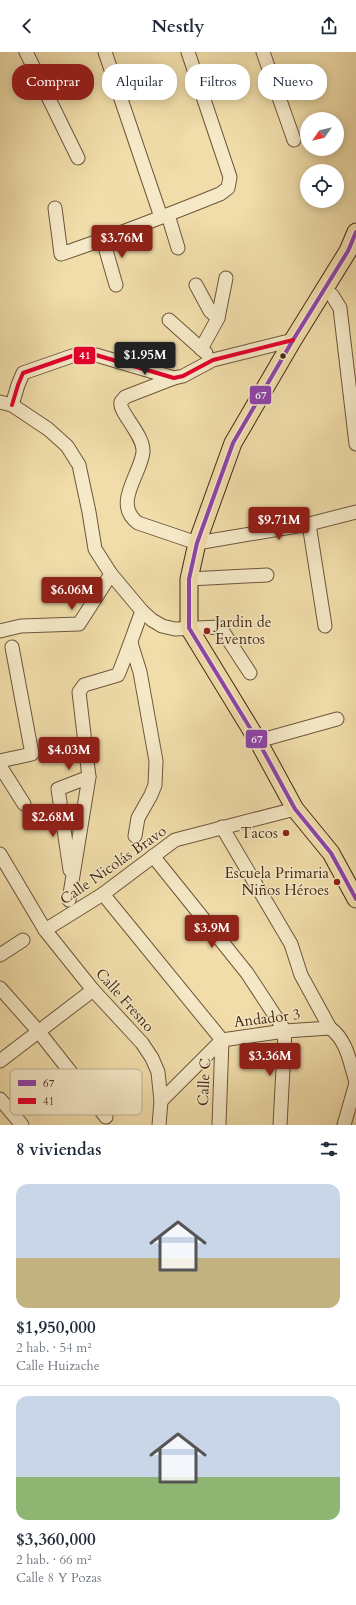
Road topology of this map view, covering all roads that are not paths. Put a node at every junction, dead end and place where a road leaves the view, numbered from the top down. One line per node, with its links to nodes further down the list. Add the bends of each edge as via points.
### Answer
1 (26, 52): 6 (street)
2 (105, 52): 8 (street)
3 (188, 52): 8 (street, via 230,177 228,188 220,194)
4 (263, 52): 5 (street)
5 (294, 140)
6 (78, 158)
7 (55, 208): 10 (street, via 61,254)
8 (164, 216): 10 (street); 11 (street)
9 (356, 232): 15 (main road, via 348,251)
10 (103, 240): 13 (street)
11 (178, 248)
12 (226, 278): 16 (street)
13 (116, 284)
14 (196, 284): 16 (street, via 210,311)
15 (324, 290): 18 (main road); 23 (street, via 332,295 340,308)
16 (218, 318): 19 (street)
17 (169, 320): 19 (street)
18 (293, 340): 20 (street); 26 (main road, via 234,443)
19 (201, 349): 20 (street)
20 (213, 360): 21 (street)
21 (174, 378): 22 (street, via 96,355 72,356 23,373); 26 (street, via 125,397 121,402 121,409 141,439 143,452 127,497 130,514 138,523)
22 (6, 403): 27 (street, via 48,429 67,446 79,465 95,549)
23 (356, 444)
24 (356, 512): 25 (street)
25 (309, 524): 26 (street); 31 (street)
26 (197, 543): 29 (main road)
27 (111, 574): 30 (street); 33 (street, via 79,624 21,626)
28 (267, 575): 29 (street)
29 (189, 578): 32 (main road)
30 (142, 611): 32 (street, via 162,626 174,629); 34 (street)
31 (325, 626)
32 (189, 628): 36 (street, via 220,627); 38 (main road)
33 (0, 631)
34 (131, 643): 41 (street, via 118,675 84,685 79,692); 45 (street, via 140,672 156,761 155,785 138,818)
35 (12, 647): 39 (street, via 32,754)
36 (250, 673)
37 (337, 719): 38 (street)
38 (258, 741): 43 (main road)
39 (0, 761)
40 (0, 766): 42 (street)
41 (89, 777): 48 (street); 48 (street, via 58,789)
42 (24, 804)
43 (295, 809): 44 (street, Calle Nicolás Bravo); 51 (main road, via 331,853)
44 (222, 828): 47 (street, Calle Nicolás Bravo, via 175,840); 57 (street, via 290,944 301,975)
45 (135, 836)
46 (0, 854): 52 (street, Calle Fresno)
47 (153, 856): 49 (street, Calle Nicolás Bravo); 58 (street, via 247,973)
48 (72, 884): 50 (street)
49 (103, 894): 52 (street, Calle Nicolás Bravo); 60 (street)
50 (69, 900)
51 (356, 900)
52 (45, 930): 56 (street, Calle Fresno)
53 (23, 940): 54 (street)
54 (0, 955)
55 (0, 988): 59 (street)
56 (93, 990): 59 (street); 65 (street, Calle Fresno, via 142,1043 152,1058 158,1072)
57 (330, 1028): 58 (street, Andador 3); 63 (street, via 342,1041)
58 (285, 1031): 60 (street, Andador 3); 71 (street)
59 (39, 1032): 61 (street); 62 (street)
60 (222, 1040): 65 (street, Andador 3); 70 (street, Calle C)
61 (0, 1061)
62 (68, 1069)
63 (356, 1083): 72 (street)
64 (0, 1099): 66 (street)
65 (161, 1101): 69 (street, Calle Fresno)
66 (10, 1111)
67 (14, 1115): 68 (street)
68 (22, 1125)
69 (159, 1125)
70 (218, 1125)
71 (280, 1125)
72 (344, 1125)

